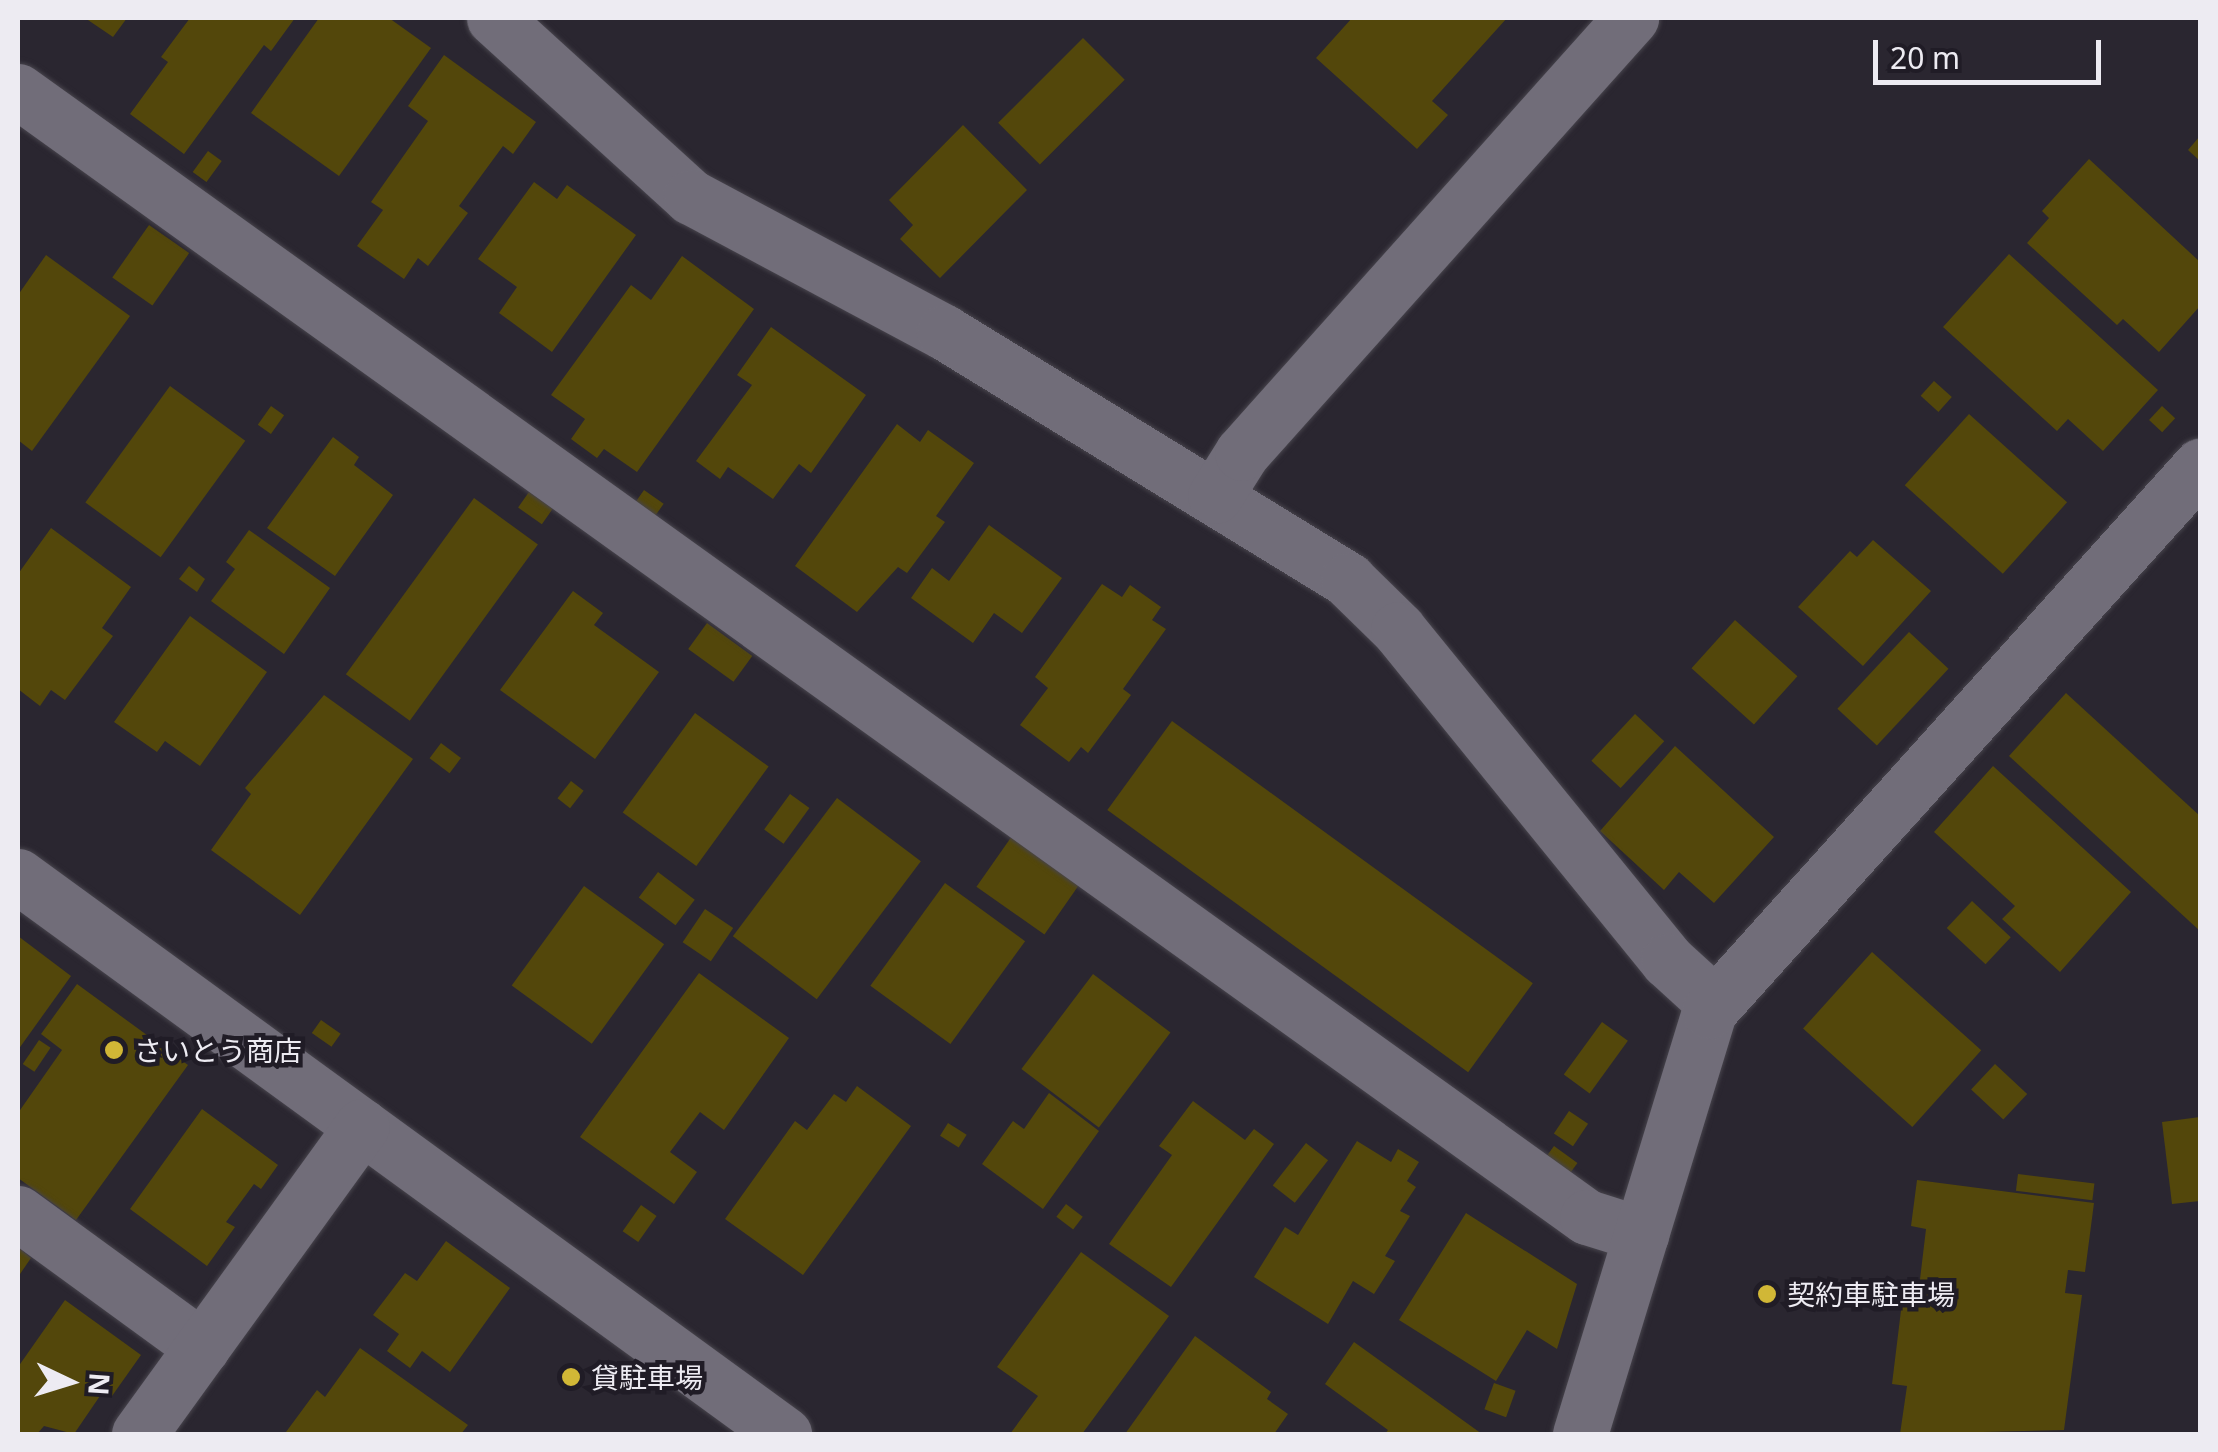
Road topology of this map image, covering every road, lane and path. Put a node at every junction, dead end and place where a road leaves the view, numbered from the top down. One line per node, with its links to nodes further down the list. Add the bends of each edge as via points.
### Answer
1 (494, 18): 5 (street, via 692,197 944,332)
2 (1631, 18): 5 (street, via 1242,453)
3 (18, 91): 10 (street, via 1587,1217)
4 (2200, 466): 7 (street)
5 (1215, 496): 7 (street, via 1348,580 1398,628 1668,961)
6 (18, 876): 8 (street)
7 (1714, 1003): 10 (street)
8 (362, 1126): 11 (street); 12 (street)
9 (18, 1212): 11 (street)
10 (1641, 1234): 15 (street)
11 (202, 1347): 13 (street)
12 (721, 1416): 14 (street)
13 (139, 1434)
14 (784, 1434)
15 (1580, 1434)

